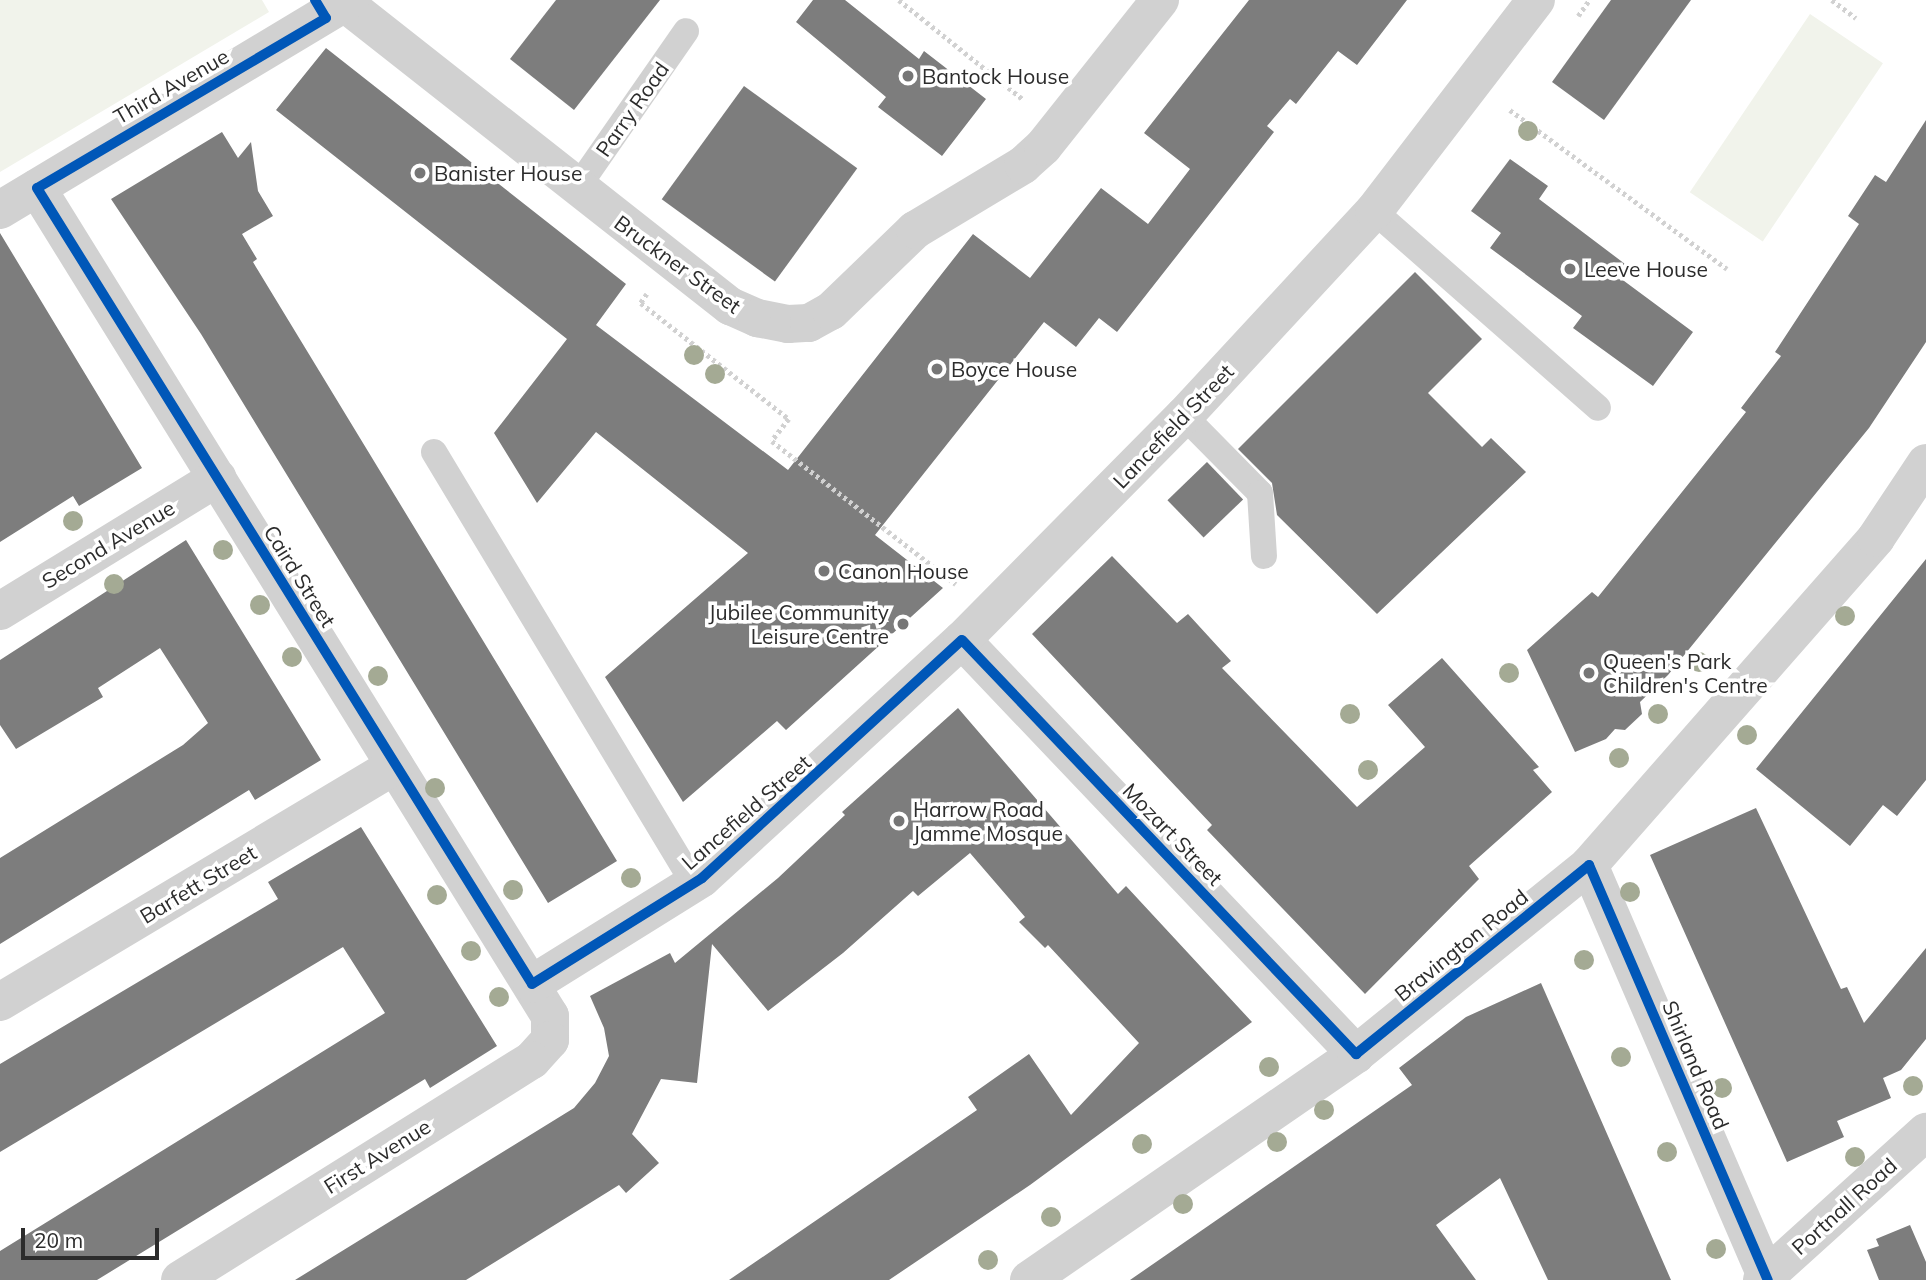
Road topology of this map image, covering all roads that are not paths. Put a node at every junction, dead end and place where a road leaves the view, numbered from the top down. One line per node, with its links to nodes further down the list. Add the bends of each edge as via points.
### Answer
1 (1160, 0): 6 (street, Bruckner Street, via 1023,165 915,230 831,311 809,323 757,318 730,306)
2 (1536, 0): 8 (street, Lancefield Street)
3 (334, 6): 5 (street, Third Avenue); 6 (street, Bruckner Street)
4 (686, 31): 6 (lane, Parry Road)
5 (37, 188): 7 (street, Third Avenue); 13 (street, Caird Street)
6 (577, 188)
7 (0, 210)
8 (1374, 211): 9 (lane); 10 (street, Lancefield Street)
9 (1598, 408)
10 (1184, 416): 14 (lane, via 1260,493); 16 (street, Lancefield Street)
11 (434, 452): 19 (lane)
12 (1926, 463): 18 (street, Bravington Road, via 1876,538)
13 (217, 478): 15 (street, Second Avenue); 17 (street, Caird Street)
14 (1265, 556)
15 (0, 611)
16 (962, 640): 19 (street, Lancefield Street, via 760,830); 22 (street, Mozart Street)
17 (395, 766): 20 (street, Caird Street); 21 (street, Barfett Street)
18 (1589, 866): 22 (street, Bravington Road); 24 (street, Shirland Road)
19 (694, 884): 20 (street, Lancefield Street)
20 (541, 1000): 25 (street, First Avenue, via 550,1040 532,1060)
21 (0, 1002)
22 (1356, 1054): 26 (street, Bravington Road)
23 (1926, 1132): 24 (street, Portnall Road)
24 (1765, 1279)
25 (180, 1280)
26 (1029, 1280)

